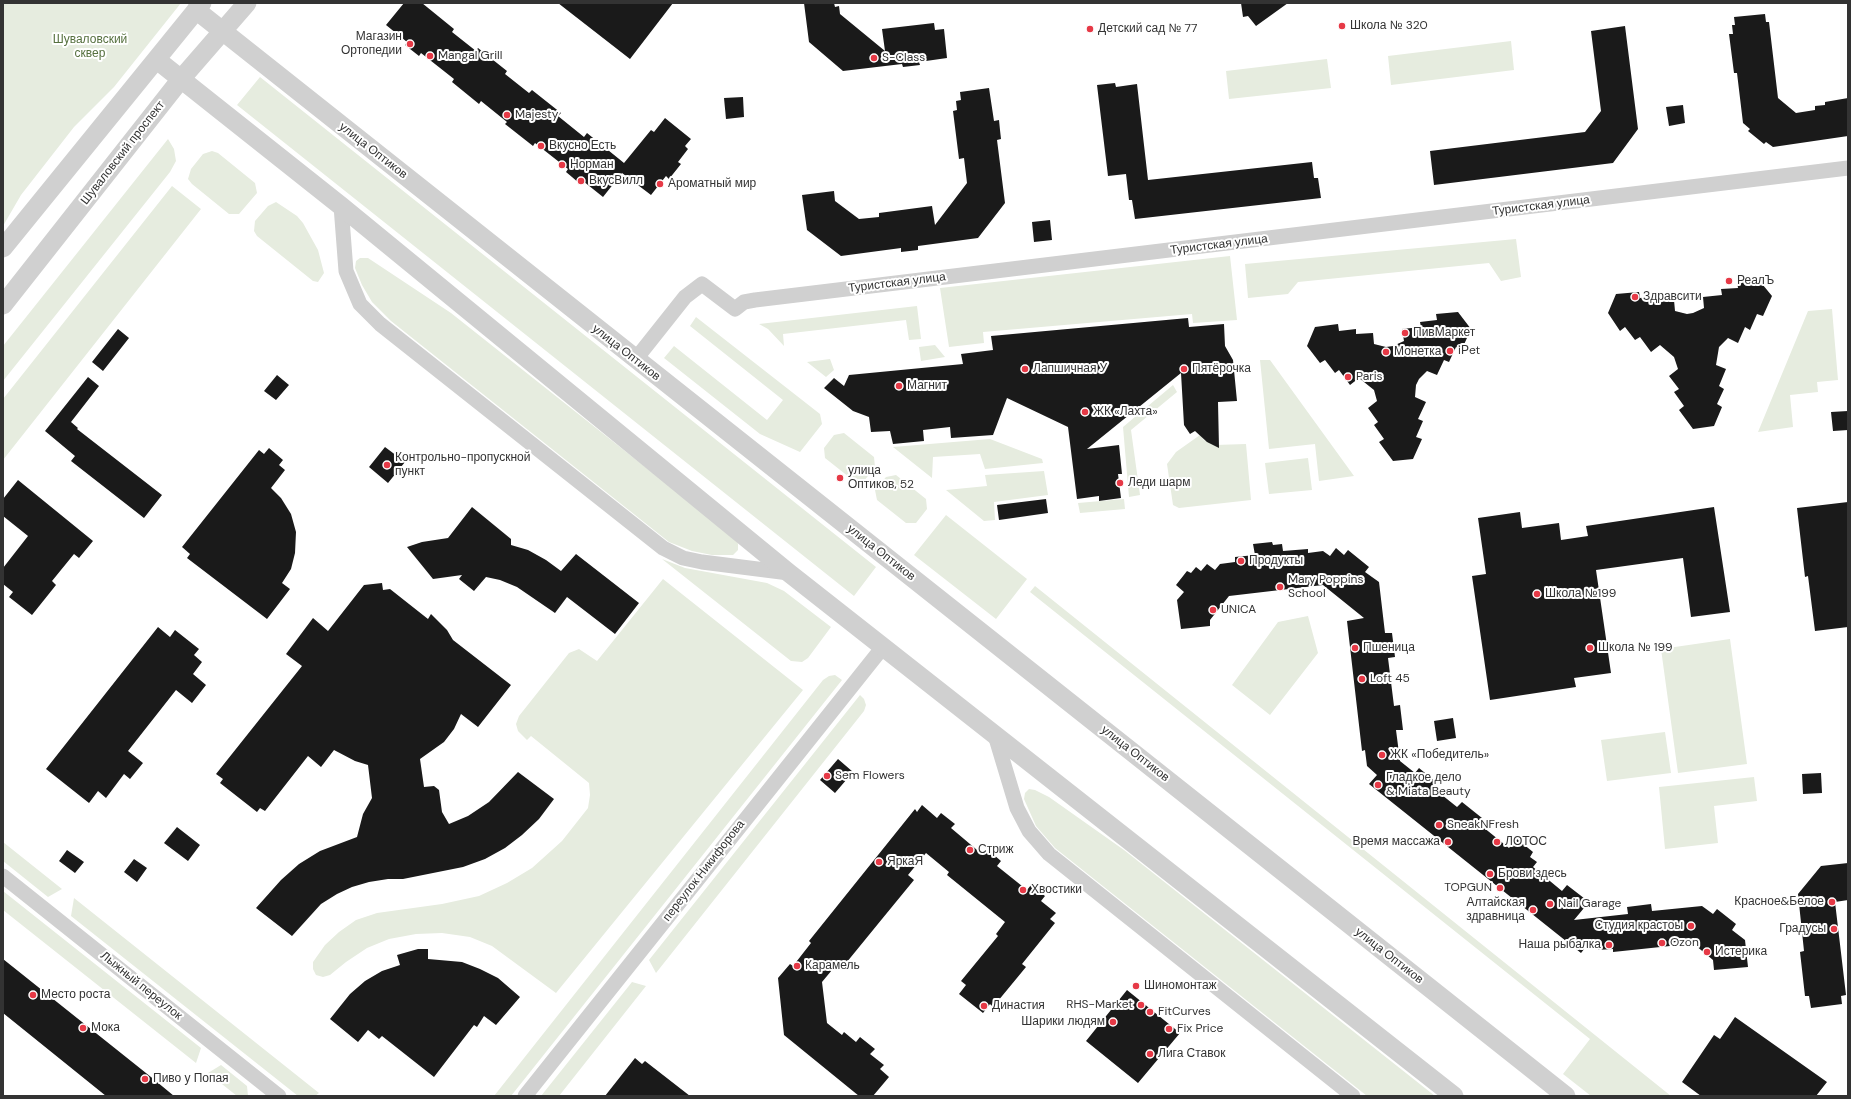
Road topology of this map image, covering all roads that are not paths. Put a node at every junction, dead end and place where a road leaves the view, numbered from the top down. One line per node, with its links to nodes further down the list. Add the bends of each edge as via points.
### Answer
1 (247, 3): 3 (street, Шуваловский проспект)
2 (199, 7): 3 (street, улица Оптиков); 4 (street)
3 (221, 31): 5 (street, Шуваловский проспект); 10 (street, улица Оптиков)
4 (158, 60): 5 (street); 8 (street, via 125,95)
5 (181, 79): 7 (street); 9 (street, Шуваловский проспект)
6 (1848, 168): 10 (street, Туристская улица, via 755,300 744,302 735,309 702,284 685,297)
7 (341, 206): 11 (street); 11 (street, via 346,271 360,304 380,324 663,548 683,558 702,562)
8 (3, 248)
9 (3, 305)
10 (635, 360): 19 (street, улица Оптиков)
11 (789, 572): 12 (street)
12 (883, 647): 13 (street); 16 (street, переулок Никифорова)
13 (995, 735): 17 (street, via 1017,808 1029,831 1049,854); 18 (street)
14 (3, 876): 15 (street, Лыжный переулок)
15 (279, 1096)
16 (525, 1096)
17 (1353, 1096)
18 (1454, 1096)
19 (1566, 1096)

